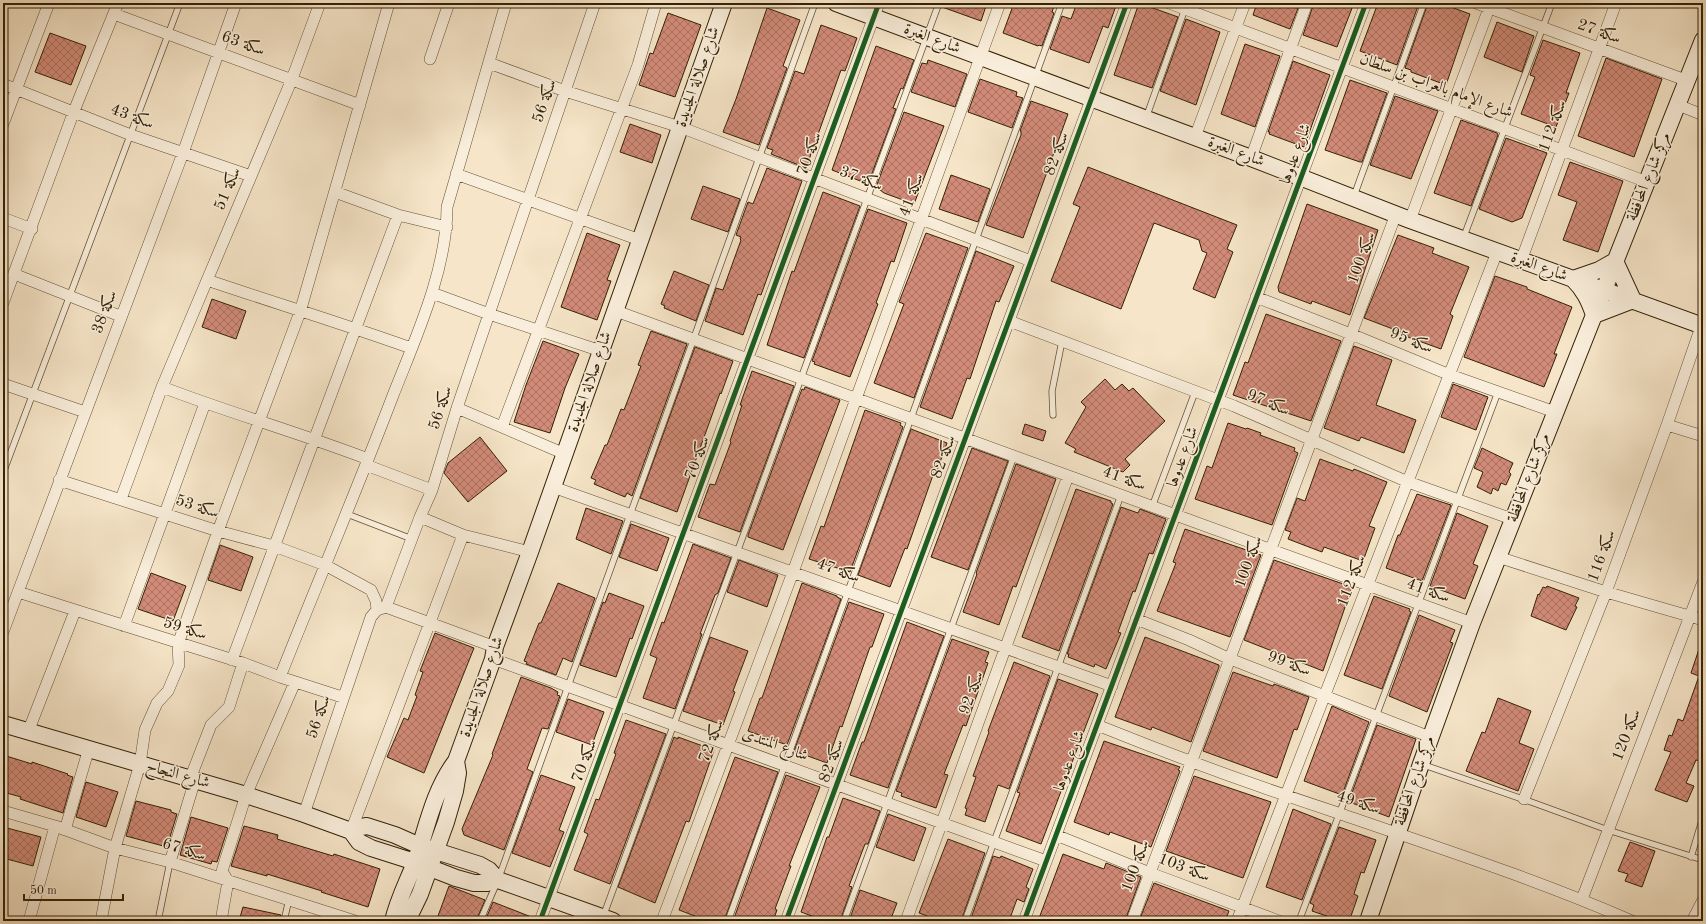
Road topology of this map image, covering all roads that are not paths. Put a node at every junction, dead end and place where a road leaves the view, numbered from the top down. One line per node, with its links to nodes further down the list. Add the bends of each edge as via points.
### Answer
1 (49, 3): 47 (street)
2 (118, 3): 29 (street)
3 (180, 3): 32 (lane)
4 (236, 3): 37 (street, سكة 38)
5 (320, 3): 43 (street, سكة 51)
6 (389, 3): 50 (street)
7 (448, 3): 39 (street)
8 (506, 3): 40 (street)
9 (595, 3): 48 (street, سكة 56)
10 (656, 3): 53 (street, via 638,65)
11 (724, 3): 58 (street, شارع صلالة الجديدة)
12 (815, 3): 64 (lane)
13 (836, 3): 28 (street, شارع الغبرة)
14 (939, 3): 33 (lane)
15 (1000, 3): 38 (street, سكة 41)
16 (1062, 3): 42 (lane)
17 (1127, 3): 49 (street, سكة 82)
18 (1169, 3): 27 (street, شارع الإمام بالعراب بن سلطان)
19 (1245, 3): 30 (street)
20 (1307, 3): 35 (street)
21 (1366, 3): 41 (street, شارع عدوها)
22 (1424, 3): 46 (lane)
23 (1476, 3): 26 (street, سكة 27)
24 (1552, 3): 31 (lane)
25 (1616, 3): 36 (street, سكة 112)
26 (1490, 5): 31 (street, سكة 27); 52 (street, سكة 100)
27 (1186, 6): 30 (street, شارع الإمام بالعراب بن سلطان); 56 (lane)
28 (877, 10): 33 (street, شارع الغبرة); 69 (street, سكة 70)
29 (114, 14): 32 (street, سكة 63); 54 (street)
30 (1236, 28): 35 (street, شارع الإمام بالعراب بن سلطان); 61 (street)
31 (1542, 28): 36 (street, سكة 27); 59 (lane)
32 (169, 34): 37 (street, سكة 63); 60 (lane)
33 (927, 37): 38 (street, شارع الغبرة); 72 (lane)
34 (1703, 40): 44 (street, مركز شارع المحافظة)
35 (1291, 48): 41 (street, شارع الإمام بالعراب بن سلطان); 65 (street)
36 (1599, 49): 44 (street, سكة 27); 62 (street, سكة 112)
37 (218, 52): 43 (street, سكة 63); 63 (street, سكة 38)
38 (979, 56): 42 (street, شارع الغبرة); 79 (street, سكة 41)
39 (430, 59)
40 (488, 63): 48 (street, سكة 37); 66 (street)
41 (1342, 68): 46 (street, شارع الإمام بالعراب بن سلطان); 68 (street, شارع عدوها)
42 (1035, 77): 49 (street, شارع الغبرة); 84 (lane)
43 (292, 79): 50 (street, سكة 63); 67 (street, سكة 51)
44 (1688, 81): 51 (street, مركز شارع المحافظة)
45 (3, 84): 47 (street, سكة 43)
46 (1394, 87): 52 (street, شارع الإمام بالعراب بن سلطان); 73 (lane)
47 (16, 88): 54 (street, سكة 43); 57 (street)
48 (565, 91): 53 (street, سكة 37); 74 (street, سكة 56)
49 (1091, 98): 56 (street, شارع الغبرة); 86 (street, سكة 82)
50 (360, 105): 71 (street)
51 (1678, 105): 55 (street); 70 (street, مركز شارع المحافظة)
52 (1452, 108): 59 (street, شارع الإمام بالعراب بن سلطان); 76 (street, سكة 100)
53 (621, 109): 58 (street, سكة 37); 78 (street)
54 (74, 111): 60 (street, سكة 43); 81 (street)
55 (1703, 115)
56 (1146, 118): 61 (street, شارع الغبرة)
57 (3, 124)
58 (680, 127): 64 (street, سكة 37); 83 (street, شارع صلالة الجديدة)
59 (1505, 128): 62 (street, شارع الإمام بالعراب بن سلطان); 82 (lane)
60 (131, 135): 63 (street, سكة 43); 94 (lane)
61 (1195, 137): 65 (street, شارع الغبرة)
62 (1562, 150): 70 (street, شارع الإمام بالعراب بن سلطان); 87 (street, سكة 112)
63 (183, 152): 67 (street, سكة 43); 102 (street, سكة 38)
64 (759, 158): 69 (street, سكة 37); 108 (lane)
65 (1251, 158): 68 (street, شارع الغبرة)
66 (456, 174): 74 (street); 80 (street, via 447,207)
67 (251, 176): 91 (street, سكة 51)
68 (1301, 178): 73 (street, شارع الغبرة); 95 (street, شارع عدوها)
69 (815, 179): 72 (street, سكة 37); 112 (street, سكة 70)
70 (1647, 182): 88 (street, مركز شارع المحافظة)
71 (335, 192): 75 (street); 99 (street)
72 (867, 198): 79 (street, سكة 37); 114 (lane)
73 (1353, 198): 76 (street, شارع الغبرة)
74 (528, 200): 78 (street); 100 (street, سكة 56)
75 (398, 214): 80 (street); 105 (street)
76 (1403, 217): 82 (street, شارع الغبرة); 107 (street, سكة 100)
77 (3, 218): 81 (street)
78 (580, 219): 83 (street); 106 (street)
79 (921, 219): 84 (street, سكة 37); 120 (street, سكة 41)
80 (447, 227): 93 (street)
81 (32, 229): 89 (street)
82 (1463, 239): 85 (street, شارع الغبرة)
83 (640, 240): 98 (street, شارع صلالة الجديدة)
84 (976, 240): 86 (street, سكة 37); 127 (lane)
85 (1497, 252): 87 (street, شارع الغبرة); 113 (street, سكة 112)
86 (1031, 261): 103 (street, سكة 82)
87 (1521, 261): 90 (street, شارع الغبرة)
88 (1615, 261): 90 (street); 92 (street, مركز شارع المحافظة); 96 (street)
89 (14, 274): 94 (street); 97 (street)
90 (1573, 279): 92 (street, شارع الغبرة); 101 (street, via 1583,289)
91 (206, 280): 99 (street); 116 (street, سكة 51)
92 (1604, 290): 96 (street, شارع الغبرة); 101 (street, مركز شارع المحافظة)
93 (432, 293): 100 (street); 110 (street)
94 (69, 296): 102 (street); 119 (lane)
95 (1256, 297): 107 (street, سكة 95); 121 (street, شارع عدوها)
96 (1633, 300): 101 (street); 104 (street, شارع الغبرة)
97 (3, 303)
98 (616, 310): 108 (street, سكة 41); 111 (street, شارع صلالة الجديدة)
99 (300, 312): 105 (street); 128 (street)
100 (489, 314): 106 (street); 123 (street, سكة 56)
101 (1594, 315): 125 (street, مركز شارع المحافظة)
102 (120, 316): 124 (street, سكة 38)
103 (1009, 321): 109 (street, سكة 97); 133 (street, سكة 82)
104 (1702, 324): 129 (street, سكة 116)
105 (356, 328): 110 (street); 132 (street)
106 (538, 330): 111 (street); 130 (street)
107 (1351, 334): 113 (street, سكة 95); 134 (street, سكة 100)
108 (693, 339): 112 (street, سكة 41); 150 (lane)
109 (1062, 341): 117 (street, سكة 97); 126 (lane, via 1052,390)
110 (411, 348): 137 (street)
111 (601, 351): 135 (street, شارع صلالة الجديدة)
112 (748, 359): 114 (street, سكة 41); 155 (street, سكة 70)
113 (1450, 374): 118 (street, سكة 95); 141 (street, سكة 112)
114 (802, 378): 120 (street, سكة 41); 161 (lane)
115 (3, 384): 119 (street)
116 (162, 387): 122 (street); 145 (street, سكة 51)
117 (1195, 392): 121 (street, سكة 97); 147 (lane)
118 (1498, 392): 125 (street, سكة 95); 146 (lane)
119 (32, 394): 124 (street); 138 (lane)
120 (856, 398): 127 (street, سكة 41); 164 (street, سكة 41)
121 (1218, 400): 134 (street, سكة 97); 151 (street, شارع عدوها)
122 (205, 403): 128 (street); 148 (street)
123 (457, 408): 130 (street); 143 (street, سكة 56)
124 (85, 412): 140 (street, سكة 38)
125 (1555, 412): 153 (street, مركز شارع المحافظة)
126 (1053, 415)
127 (911, 419): 133 (street, سكة 41); 168 (lane)
128 (259, 422): 132 (street); 154 (street)
129 (1668, 425): 131 (street); 169 (street, سكة 116)
130 (502, 427): 135 (street)
131 (1703, 436)
132 (314, 438): 137 (street); 158 (street)
133 (965, 438): 136 (street, سكة 41); 173 (street, سكة 82)
134 (1312, 440): 141 (street, سكة 97); 159 (street, سكة 100)
135 (565, 454): 142 (street, شارع صلالة الجديدة)
136 (1014, 456): 139 (street, سكة 41); 180 (lane)
137 (367, 462): 143 (street); 149 (street)
138 (3, 473)
139 (1068, 476): 144 (street, سكة 41); 183 (street, سكة 92)
140 (59, 480): 145 (street, سكة 53); 167 (street, سكة 38)
141 (1408, 482): 146 (street, سكة 97); 166 (street, سكة 112)
142 (553, 487): 150 (street, سكة 47); 160 (street, شارع صلالة الجديدة)
143 (432, 490): 152 (street, سكة 56)
144 (1121, 495): 147 (street, سكة 41); 188 (lane)
145 (121, 499): 148 (street, سكة 53)
146 (1457, 500): 153 (street, سكة 97); 170 (lane)
147 (1152, 506): 151 (street, سكة 41)
148 (165, 514): 154 (street, سكة 53); 179 (street)
149 (347, 514): 157 (lane); 163 (street)
150 (630, 514): 155 (street, سكة 47); 191 (lane)
151 (1175, 515): 159 (street, سكة 41); 175 (street, شارع عدوها)
152 (420, 517): 156 (street); 157 (street, سكة 56)
153 (1512, 519): 162 (street, مركز شارع المحافظة)
154 (218, 531): 158 (street, سكة 53); 182 (street)
155 (683, 534): 161 (street, سكة 47); 195 (street, سكة 70)
156 (463, 535): 160 (street); 177 (street)
157 (412, 539): 171 (street, سكة 56)
158 (274, 546): 163 (street, سكة 53); 186 (street)
159 (1270, 551): 166 (street, سكة 41); 185 (street, سكة 100)
160 (530, 552): 184 (street, شارع صلالة الجديدة)
161 (736, 552): 164 (street, سكة 47); 198 (lane)
162 (1498, 557): 169 (street); 178 (street, مركز شارع المحافظة)
163 (325, 565): 171 (street, سكة 53, via 371,590); 189 (street)
164 (793, 572): 168 (street, سكة 47); 202 (street, سكة 72)
165 (1703, 582): 174 (street, سكة 120)
166 (1368, 586): 170 (street, سكة 41); 193 (street, سكة 112)
167 (18, 592): 172 (street, سكة 59); 181 (street, سكة 38)
168 (848, 592): 173 (street, سكة 47); 208 (lane)
169 (1606, 592): 174 (street); 213 (street, سكة 116)
170 (1418, 604): 178 (street, سكة 41); 196 (lane)
171 (381, 608): 177 (street, شارع المنتدى); 194 (street, سكة 56, via 371,618)
172 (75, 610): 179 (street, سكة 59); 200 (street)
173 (901, 611): 180 (street, سكة 47); 210 (street, سكة 82)
174 (1690, 616): 176 (street); 223 (street, سكة 120)
175 (1136, 619): 185 (street, سكة 99); 192 (street, شارع عدوها)
176 (1703, 620)
177 (429, 622): 184 (street, شارع المنتدى); 224 (street)
178 (1472, 623): 201 (street, مركز شارع المحافظة)
179 (124, 626): 182 (street, سكة 59)
180 (951, 629): 183 (street, سكة 47); 214 (lane)
181 (3, 632)
182 (178, 644): 186 (street, سكة 59); 206 (street, via 179,665 168,691 156,703 145,730)
183 (1005, 648): 188 (street, سكة 47); 221 (street, سكة 92)
184 (494, 653): 191 (street, شارع المنتدى); 204 (street, شارع صلالة الجديدة)
185 (1230, 658): 193 (street, سكة 99); 205 (street, سكة 100)
186 (232, 660): 187 (street, سكة 59)
187 (243, 663): 189 (street, سكة 59); 209 (street, via 229,706 211,725)
188 (1058, 667): 192 (street, سكة 47); 228 (lane)
189 (280, 677): 190 (street, سكة 59)
190 (295, 682): 194 (street, سكة 59); 211 (street)
191 (568, 686): 195 (street, شارع المنتدى); 242 (lane)
192 (1112, 686): 199 (street, شارع عدوها)
193 (1325, 696): 196 (street, سكة 99); 212 (street, سكة 112)
194 (342, 697): 216 (street, سكة 56)
195 (620, 705): 198 (street, شارع المنتدى); 246 (street, سكة 70)
196 (1376, 716): 201 (street, سكة 99); 217 (lane)
197 (3, 724): 200 (street, شارع النجاح)
198 (673, 725): 202 (street, شارع المنتدى); 251 (lane)
199 (1097, 725): 205 (street, سكة 49); 227 (street, شارع عدوها)
200 (28, 732): 203 (street, شارع النجاح)
201 (1430, 737): 207 (street, مركز شارع المحافظة)
202 (728, 745): 208 (street, شارع المنتدى); 262 (street, سكة 72)
203 (89, 748): 206 (street, شارع النجاح); 222 (street)
204 (456, 761): 218 (street, شارع صلالة الجديدة, via 439,788); 220 (street, شارع صلالة الجديدة, via 458,773)
205 (1191, 762): 212 (street, سكة 49); 240 (street, سكة 100)
206 (140, 764): 209 (street, شارع النجاح); 230 (street)
207 (1421, 764): 213 (lane); 225 (street, مركز شارع المحافظة)
208 (785, 765): 210 (street, شارع المنتدى); 263 (lane)
209 (193, 779): 211 (street, شارع النجاح); 237 (street)
210 (837, 784): 214 (street, شارع المنتدى); 264 (street, سكة 82)
211 (246, 795): 216 (street, شارع النجاح); 243 (street, via 222,871)
212 (1286, 796): 217 (street, سكة 49); 250 (street, سكة 112)
213 (1524, 799): 223 (lane)
214 (887, 803): 221 (street, شارع المنتدى); 265 (lane)
215 (3, 811): 222 (street, سكة 67)
216 (304, 814): 224 (street, شارع النجاح)
217 (1339, 814): 225 (street, سكة 49); 272 (lane)
218 (431, 815): 226 (street, via 417,829); 229 (street, شارع صلالة الجديدة)
219 (1703, 817): 233 (lane)
220 (446, 822): 231 (street, شارع صلالة الجديدة); 234 (street, via 449,841)
221 (942, 822): 228 (street, شارع المنتدى); 266 (street, سكة 92)
222 (60, 828): 230 (street, سكة 67); 252 (street)
223 (1608, 830): 233 (lane); 248 (street, سكة 120)
224 (351, 831): 226 (street, شارع النجاح, via 367,826); 232 (street, شارع النجاح, via 360,842)
225 (1397, 832): 248 (street, سكة 49); 273 (street, مركز شارع المحافظة)
226 (395, 835): 229 (street, شارع النجاح)
227 (1056, 835): 236 (street, شارع عدوها); 240 (street, سكة 103)
228 (994, 842): 236 (street, شارع المنتدى); 267 (lane)
229 (420, 846): 231 (street, شارع النجاح); 238 (street, شارع صلالة الجديدة)
230 (115, 848): 237 (street, سكة 67); 253 (street)
231 (436, 851): 234 (street, شارع النجاح); 239 (street, شارع صلالة الجديدة)
232 (381, 852): 238 (street, شارع النجاح); 244 (street, via 393,862)
233 (1691, 857): 235 (lane)
234 (462, 859): 242 (street, شارع النجاح, via 489,870)
235 (1703, 860)
236 (1046, 861): 268 (street, شارع عدوها)
237 (170, 862): 243 (street, سكة 67); 254 (lane)
238 (415, 862): 239 (street, شارع النجاح); 244 (street, شارع صلالة الجديدة)
239 (430, 868): 241 (street, شارع النجاح); 245 (street, شارع صلالة الجديدة)
240 (1150, 873): 250 (street, سكة 103); 269 (street, سكة 100)
241 (456, 878): 242 (street, شارع النجاح, via 487,883); 245 (street, via 432,884)
242 (498, 880): 246 (street, شارع النجاح); 260 (lane)
243 (228, 881): 247 (street, سكة 67); 255 (street)
244 (404, 887): 258 (street, شارع صلالة الجديدة)
245 (420, 894): 259 (street, شارع صلالة الجديدة)
246 (548, 898): 251 (street, شارع النجاح); 261 (street, سكة 70)
247 (289, 899): 256 (lane); 257 (street, سكة 67)
248 (1582, 899): 274 (street, سكة 49)
249 (1703, 900): 275 (street)
250 (1243, 908): 270 (street, سكة 112); 271 (street, سكة 103)
251 (605, 920)
252 (29, 921)
253 (101, 921)
254 (158, 921)
255 (221, 921)
256 (284, 921)
257 (355, 921)
258 (393, 921)
259 (407, 921)
260 (480, 921)
261 (540, 921)
262 (662, 921)
263 (728, 921)
264 (786, 921)
265 (844, 921)
266 (906, 921)
267 (965, 921)
268 (1024, 921)
269 (1132, 921)
270 (1237, 921)
271 (1279, 921)
272 (1299, 921)
273 (1368, 921)
274 (1632, 921)
275 (1692, 921)

